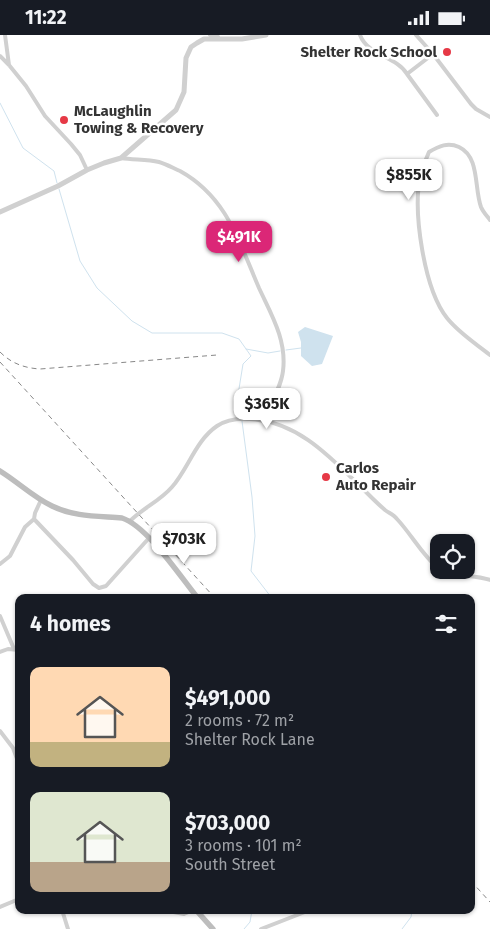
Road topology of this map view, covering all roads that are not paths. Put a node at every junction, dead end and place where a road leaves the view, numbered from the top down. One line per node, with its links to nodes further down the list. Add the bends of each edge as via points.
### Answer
1 (6, 35): 9 (street)
2 (210, 35): 6 (street)
3 (266, 35): 6 (street)
4 (360, 35): 10 (street, via 367,47 397,64)
5 (416, 35): 7 (street)
6 (223, 39): 13 (street, via 204,39 191,47 186,58 184,92 176,110)
7 (433, 54): 10 (street); 12 (street, via 471,104)
8 (0, 56): 9 (street)
9 (9, 65): 14 (street, via 45,116 80,155)
10 (407, 74): 11 (street)
11 (437, 115)
12 (490, 117)
13 (121, 158): 14 (street); 18 (street, via 160,162 178,170 215,199 227,216 282,341 281,382)
14 (87, 170): 15 (street, via 58,187)
15 (0, 212)
16 (490, 220): 17 (street, via 482,210 473,163 465,151 446,144 429,152 420,177 418,201 422,258 432,291 445,316)
17 (490, 355)
18 (263, 419): 22 (street, via 241,418 217,426 206,436 172,487); 24 (street, via 307,439 396,517)
19 (0, 471): 20 (main road)
20 (41, 500): 21 (street); 22 (main road, via 68,512)
21 (34, 519): 23 (street, via 99,588 106,585); 25 (street, via 25,527 10,556)
22 (130, 521): 23 (main road)
23 (149, 538): 28 (main road)
24 (430, 560)
25 (0, 564)
26 (475, 577): 27 (street)
27 (490, 580)
28 (195, 594)
29 (0, 616): 30 (street)
30 (15, 647)
31 (15, 649): 32 (street)
32 (0, 652)
33 (0, 731): 34 (street)
34 (15, 753)
35 (15, 901): 36 (street)
36 (0, 907)
37 (63, 914): 40 (street)
38 (199, 914): 41 (main road)
39 (300, 914): 42 (street)
40 (68, 929)
41 (213, 929)
42 (261, 929)

